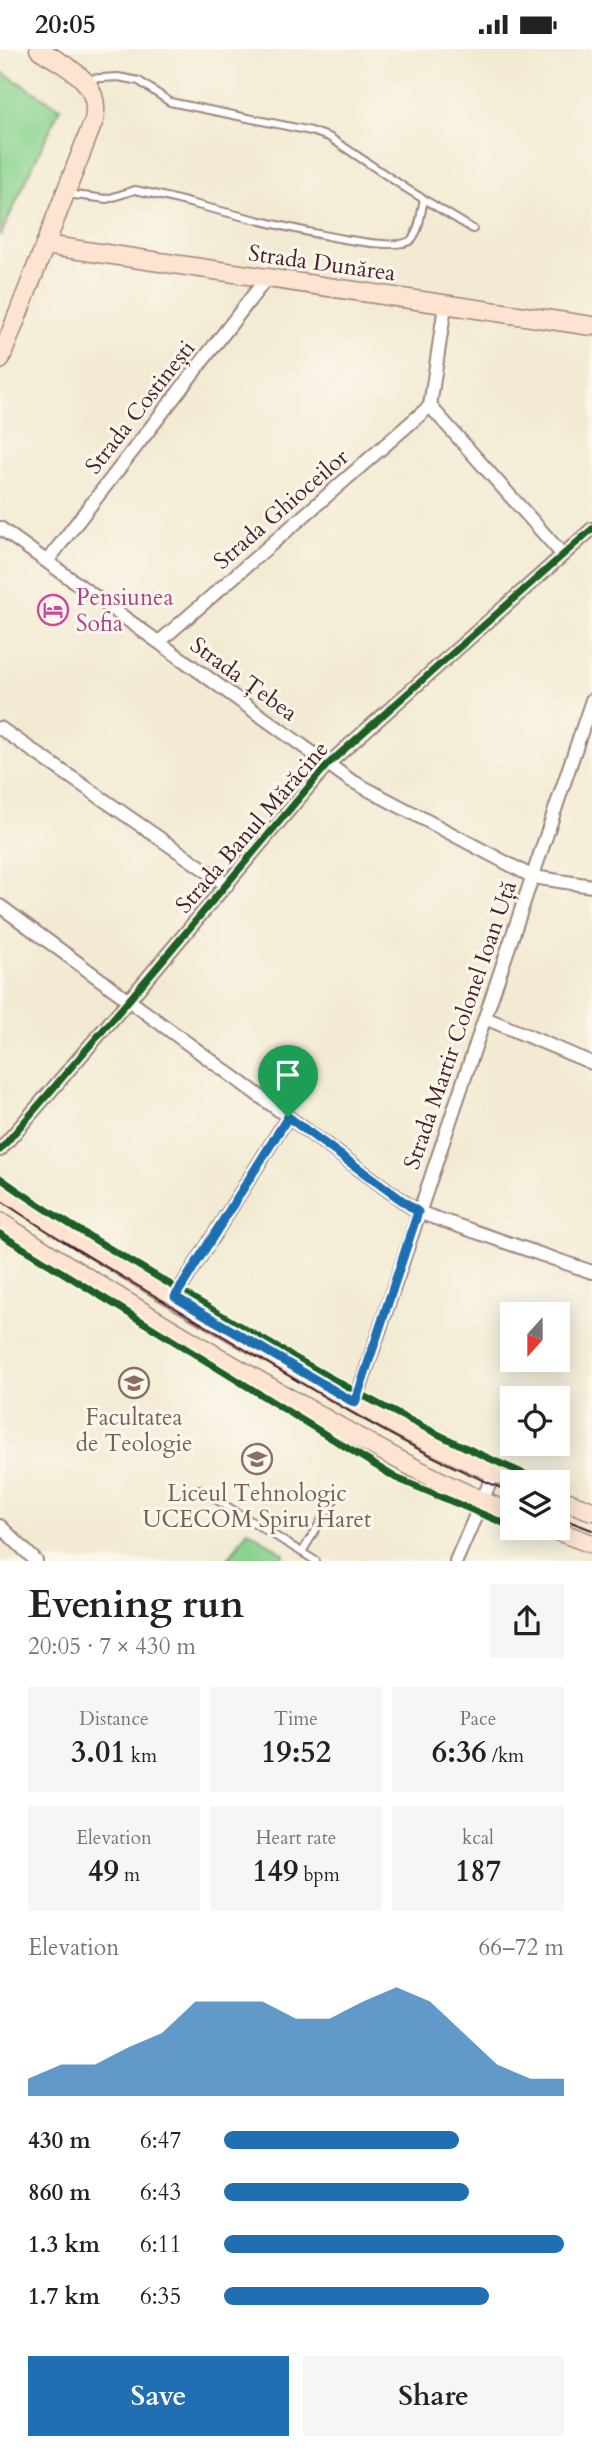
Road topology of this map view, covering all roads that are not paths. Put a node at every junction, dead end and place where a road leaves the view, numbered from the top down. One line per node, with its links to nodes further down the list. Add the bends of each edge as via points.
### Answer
1 (39, 49): 2 (main road)
2 (76, 74): 3 (main road, via 95,94 97,106); 4 (lane, via 139,81 170,102 329,137)
3 (65, 194): 4 (lane, via 107,199 135,190 326,236 397,246 410,241 416,232); 6 (main road)
4 (424, 199): 5 (lane)
5 (473, 229)
6 (45, 245): 7 (main road, Strada Dunărea); 10 (main road)
7 (265, 279): 8 (main road, Strada Dunărea); 15 (street, Strada Costinești)
8 (445, 306): 9 (main road, Strada Dunărea); 11 (street)
9 (592, 326)
10 (0, 360)
11 (430, 406): 14 (street); 16 (street, Strada Ghioceilor)
12 (0, 528): 15 (street, Strada Țebea)
13 (592, 529): 14 (street, Strada Banul Mărăcine)
14 (562, 554): 19 (street, Strada Banul Mărăcine)
15 (48, 560): 16 (street, Strada Țebea)
16 (159, 642): 19 (street, Strada Țebea)
17 (592, 700): 20 (street, Strada Martir Colonel Ioan Uță)
18 (0, 728): 21 (street)
19 (327, 765): 20 (street, Strada Țebea); 21 (street, Strada Banul Mărăcine)
20 (533, 877): 22 (street, Strada Țebea); 25 (street, Strada Martir Colonel Ioan Uță)
21 (227, 885): 24 (street, Strada Banul Mărăcine)
22 (592, 886)
23 (0, 906): 24 (street)
24 (129, 1000): 27 (street); 28 (street, Strada Banul Mărăcine)
25 (485, 1018): 26 (street); 30 (street, Strada Martir Colonel Ioan Uță)
26 (592, 1063)
27 (288, 1117): 30 (street); 33 (street)
28 (0, 1150)
29 (0, 1188): 33 (main road)
30 (418, 1212): 32 (street); 34 (street, Strada Martir Colonel Ioan Uță)
31 (0, 1221): 39 (main road, via 226,1362 383,1452)
32 (592, 1272)
33 (175, 1297): 34 (main road)
34 (355, 1403): 35 (main road)
35 (494, 1473): 36 (main road); 39 (street)
36 (500, 1475)
37 (199, 1489): 46 (lane)
38 (334, 1500): 46 (lane)
39 (482, 1502): 41 (main road); 50 (street)
40 (570, 1503): 42 (main road)
41 (500, 1509)
42 (592, 1511)
43 (0, 1526): 47 (street)
44 (570, 1536): 45 (main road)
45 (592, 1544)
46 (303, 1553): 48 (lane); 49 (lane)
47 (36, 1561)
48 (299, 1561)
49 (316, 1561)
50 (456, 1561)

